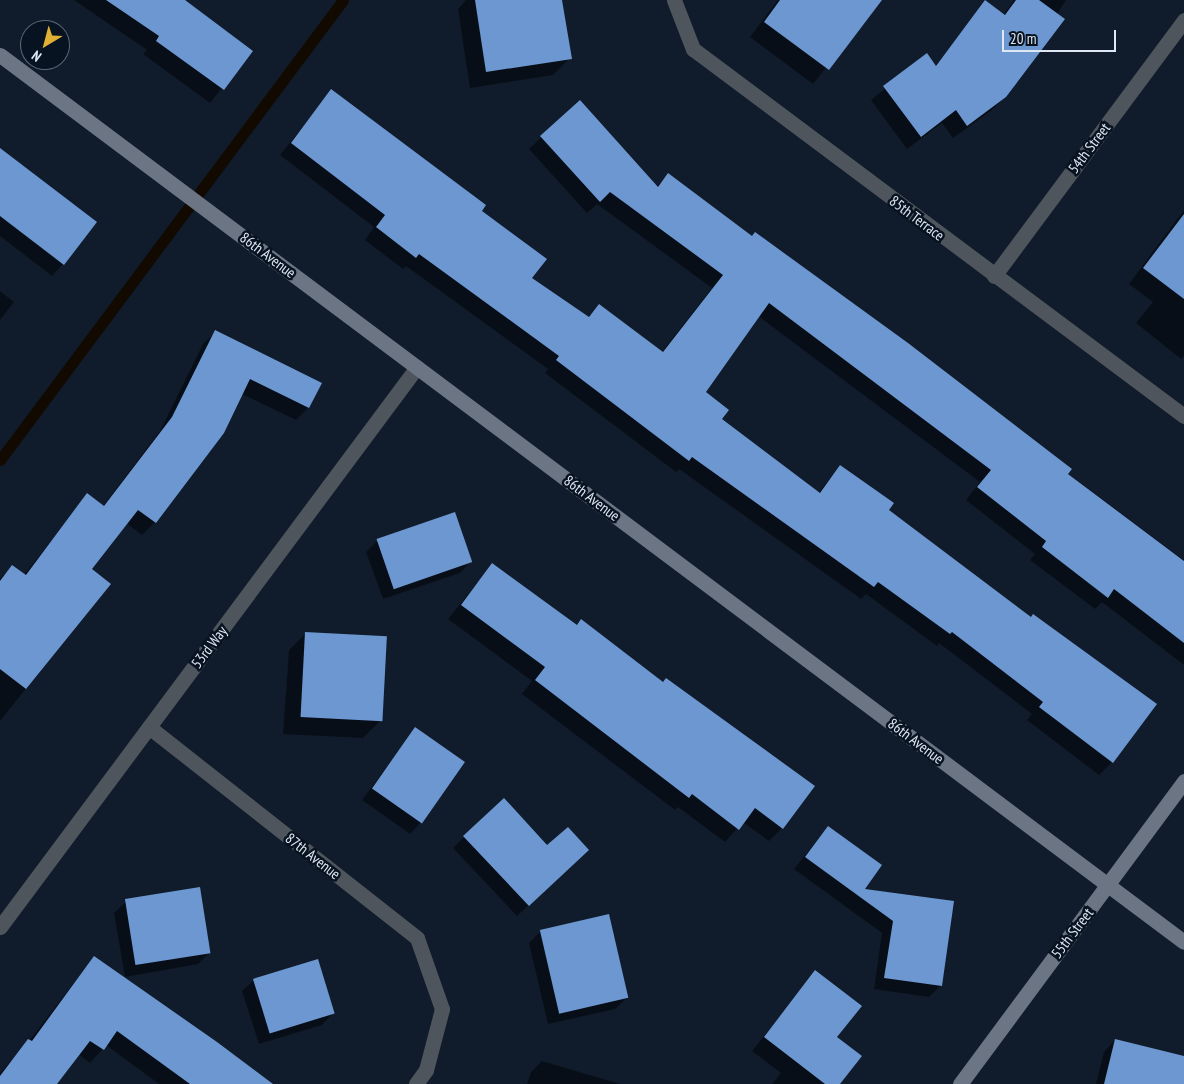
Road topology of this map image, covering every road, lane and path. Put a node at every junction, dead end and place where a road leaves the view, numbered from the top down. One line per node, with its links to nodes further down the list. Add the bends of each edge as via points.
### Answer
1 (674, 0): 4 (street, 85th Terrace, via 693,49)
2 (1184, 20): 4 (street, 54th Street)
3 (0, 56): 5 (street, 86th Avenue)
4 (994, 276): 6 (street, 85th Terrace)
5 (417, 366): 7 (street, 53rd Way); 9 (street, 86th Avenue)
6 (1184, 416)
7 (149, 726): 10 (street, 53rd Way); 12 (street, 87th Avenue, via 417,938 442,1010 426,1070)
8 (1184, 781): 9 (street, 55th Street)
9 (1108, 885): 11 (street, 86th Avenue); 13 (street, 55th Street)
10 (0, 927)
11 (1184, 942)
12 (416, 1084)
13 (960, 1084)

